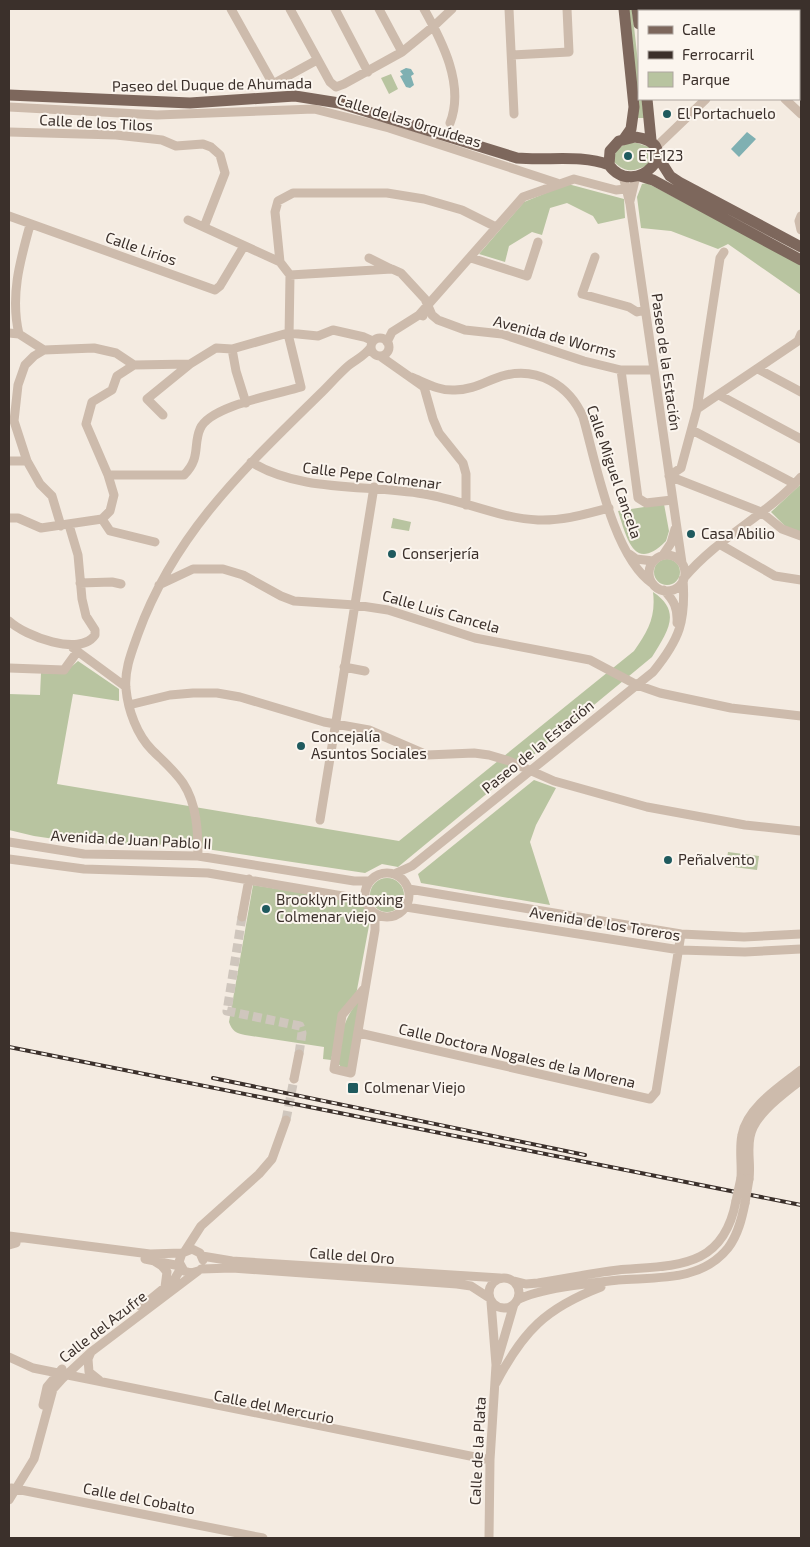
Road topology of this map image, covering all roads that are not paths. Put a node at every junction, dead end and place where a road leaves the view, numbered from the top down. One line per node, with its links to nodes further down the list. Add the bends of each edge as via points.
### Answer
1 (232, 9): 15 (street, via 272,84)
2 (290, 9): 15 (street)
3 (335, 9): 16 (street)
4 (379, 9): 13 (street)
5 (424, 9): 12 (street)
6 (452, 9): 12 (street)
7 (509, 9): 14 (street)
8 (567, 9): 14 (street, via 569,52)
9 (624, 9): 26 (main road, via 634,107 631,129)
10 (784, 9): 11 (street)
11 (792, 10)
12 (434, 26): 13 (street); 24 (street, via 452,74 453,115)
13 (402, 52): 16 (street)
14 (512, 55): 22 (street)
15 (317, 60): 16 (street, via 336,86)
16 (368, 72)
17 (9, 95): 29 (main road, Paseo del Duque de Ahumada, via 190,103 311,97 517,158 541,161)
18 (647, 100): 27 (main road)
19 (705, 100): 27 (street)
20 (787, 100): 23 (street)
21 (9, 107): 33 (street, Calle de las Orquídeas, via 157,114 314,109 407,133)
22 (514, 114)
23 (801, 114)
24 (450, 123)
25 (9, 132): 40 (street, Calle de los Tilos, via 116,135 162,140 176,146 203,144 211,147 220,155 224,173)
26 (624, 139): 27 (main road, via 635,137); 28 (main road)
27 (655, 148): 32 (main road, via 652,167); 44 (main road, via 670,176 679,182)
28 (610, 151): 29 (main road, Paseo del Duque de Ahumada); 30 (main road)
29 (586, 158): 30 (main road, Paseo del Duque de Ahumada)
30 (610, 165): 31 (main road)
31 (623, 176): 32 (main road); 34 (street, Paseo de la Estación)
32 (638, 176): 35 (street, Paseo de la Estación); 50 (main road, via 673,190)
33 (557, 183): 34 (street, via 574,179 616,190); 41 (street, via 522,197)
34 (626, 189): 35 (street, Paseo de la Estación)
35 (630, 204): 55 (street, Paseo de la Estación, via 639,269)
36 (9, 216): 39 (street, Calle Lirios)
37 (801, 216): 42 (street)
38 (188, 220): 40 (street)
39 (30, 225): 45 (street, Calle Lirios, via 215,290); 60 (street, via 15,291 15,318)
40 (204, 227): 45 (street)
41 (496, 227): 49 (street); 51 (street, via 462,210 424,198 387,193 293,193 278,201 275,212)
42 (801, 230)
43 (538, 242): 49 (street, via 527,276)
44 (799, 243)
45 (244, 246): 51 (street)
46 (724, 252): 81 (street, via 720,258)
47 (595, 257): 55 (street, via 582,294)
48 (369, 258): 52 (street)
49 (471, 258): 54 (street)
50 (801, 260)
51 (280, 262): 53 (street)
52 (392, 269): 53 (street); 54 (street, via 401,273)
53 (290, 276): 59 (street)
54 (428, 306): 56 (street); 57 (street)
55 (636, 309): 73 (street, Paseo de la Estación, via 649,337)
56 (419, 315): 57 (street, Avenida de Worms); 63 (street, via 392,332)
57 (438, 320): 72 (street, Avenida de Worms, via 466,330 502,334)
58 (9, 333): 60 (street)
59 (288, 333): 62 (street, via 318,336 333,330 364,337); 64 (street); 80 (street, via 301,387)
60 (19, 334): 65 (street)
61 (800, 339): 71 (street)
62 (372, 344): 63 (street, via 380,338); 66 (street); 67 (street)
63 (388, 345): 66 (street, via 386,354); 70 (street, Calle Miguel Cancela)
64 (232, 349): 68 (street, via 216,348); 80 (street)
65 (44, 350): 69 (street, via 94,348 116,353); 75 (street, via 25,365)
66 (378, 356): 67 (street); 70 (street, Calle Miguel Cancela)
67 (359, 360): 87 (street, via 349,366)
68 (190, 364): 69 (street); 82 (street, via 146,399)
69 (134, 366): 88 (street, via 116,376 112,390 92,402 86,424)
70 (398, 367): 74 (street, Calle Miguel Cancela)
71 (758, 369): 77 (street); 79 (street)
72 (621, 370): 73 (street, Avenida de Worms); 92 (street, via 638,498 646,503)
73 (653, 370): 89 (street, Paseo de la Estación)
74 (411, 377): 76 (street, Calle Miguel Cancela); 78 (street, Calle Miguel Cancela, via 424,387)
75 (13, 384): 86 (street, via 14,421)
76 (436, 388): 78 (street); 94 (street, Calle Miguel Cancela, via 464,390 520,373 546,378 559,386 571,396 583,417)
77 (801, 392)
78 (428, 395): 93 (street, via 439,432 462,463 466,474)
79 (719, 396): 81 (street); 84 (street)
80 (246, 403): 88 (street, via 211,416 200,428 197,453 184,475)
81 (698, 409): 83 (street)
82 (163, 415)
83 (692, 430): 89 (street, via 681,468); 90 (street)
84 (801, 439)
85 (9, 461): 86 (street)
86 (27, 461): 99 (street, via 40,484 52,496)
87 (251, 462): 91 (street, Calle Pepe Colmenar, via 266,471 298,481); 108 (street, via 197,524)
88 (108, 475): 97 (street, via 114,502)
89 (669, 476): 92 (street, Paseo de la Estación); 95 (street)
90 (798, 480): 95 (street)
91 (374, 487): 93 (street, Calle Pepe Colmenar, via 426,494); 117 (street)
92 (672, 500): 98 (street, Paseo de la Estación)
93 (466, 505): 94 (street, Calle Pepe Colmenar, via 510,517 542,520 579,516)
94 (609, 508): 103 (street, Calle Miguel Cancela)
95 (761, 512): 100 (street, via 782,529); 102 (street)
96 (9, 518): 99 (street, via 18,518 41,528)
97 (102, 519): 99 (street); 101 (street, via 110,531)
98 (676, 524): 104 (street, Paseo de la Estación, via 671,544); 107 (street, Paseo de la Estación)
99 (65, 525): 112 (street, via 78,555)
100 (801, 536)
101 (155, 542)
102 (720, 545): 105 (street); 111 (street, via 775,576)
103 (626, 552): 106 (street, Calle Miguel Cancela, via 636,559); 114 (street, Calle Miguel Cancela, via 632,563)
104 (663, 555): 106 (street); 107 (street, via 671,555)
105 (699, 560): 107 (street); 110 (street)
106 (653, 561): 114 (street, via 649,570)
107 (682, 563): 110 (street)
108 (168, 568): 109 (street); 115 (street)
109 (178, 575): 115 (street, Calle Luis Cancela); 117 (street, Calle Luis Cancela, via 203,567 223,568 294,601)
110 (684, 578): 116 (street, via 675,588); 119 (street, Paseo de la Estación, via 682,625)
111 (801, 580)
112 (80, 583): 113 (street); 120 (street, via 86,616 95,635)
113 (121, 584)
114 (653, 584): 116 (street)
115 (159, 585): 124 (street, via 144,617)
116 (664, 590): 119 (street, Paseo de la Estación, via 678,611)
117 (354, 604): 121 (street); 126 (street, Calle Luis Cancela, via 408,614 485,640 590,660)
118 (9, 621): 120 (street, via 31,635)
119 (674, 643): 126 (street, Paseo de la Estación, via 653,672)
120 (74, 649): 122 (street, via 64,670); 125 (street)
121 (344, 667): 123 (street); 130 (street)
122 (9, 668)
123 (365, 671)
124 (127, 674): 125 (street); 127 (street)
125 (113, 678): 127 (street)
126 (637, 685): 129 (street, Calle Luis Cancela, via 731,708); 131 (street, Paseo de la Estación)
127 (126, 688): 128 (street)
128 (129, 705): 130 (street, via 170,695 217,693); 136 (street, via 139,732 150,749 171,767 184,784 197,827)
129 (801, 716)
130 (335, 724): 131 (street, via 377,732 426,755 474,753); 132 (street)
131 (531, 771): 133 (street, via 554,781 647,807 746,825); 138 (street, Paseo de la Estación)
132 (320, 820)
133 (801, 831)
134 (9, 842): 135 (street, Avenida de Juan Pablo II)
135 (73, 853): 136 (street, Avenida de Juan Pablo II); 139 (street)
136 (198, 856): 142 (street, Avenida de Juan Pablo II, via 354,882)
137 (9, 859): 139 (street, Avenida de Juan Pablo II)
138 (412, 866): 140 (street, Paseo de la Estación); 143 (street)
139 (72, 868): 141 (street, Avenida de Juan Pablo II, via 183,870)
140 (394, 874): 142 (street, via 381,874); 143 (street)
141 (249, 879): 144 (street, Avenida de Juan Pablo II); 147 (street)
142 (370, 881): 144 (street)
143 (408, 886): 145 (street, via 410,896); 150 (street, Avenida de los Toreros)
144 (366, 900): 146 (street)
145 (406, 907): 148 (street, via 399,914); 153 (street, Avenida de los Toreros)
146 (375, 913): 148 (street); 149 (street)
147 (242, 917)
148 (384, 917): 149 (street)
149 (375, 930): 154 (street)
150 (681, 934): 151 (street, Avenida de los Toreros, via 744,937); 153 (street, Calle Doctora Nogales de la Morena)
151 (801, 934)
152 (801, 949): 153 (street, Avenida de los Toreros, via 745,952)
153 (680, 950): 155 (street, Calle Doctora Nogales de la Morena, via 656,1092 650,1100)
154 (364, 989): 155 (street); 156 (street, via 342,1015)
155 (358, 1033): 158 (street)
156 (336, 1050): 158 (street, via 346,1058); 158 (street, via 334,1070 351,1073)
157 (298, 1054): 160 (street)
158 (354, 1054)
159 (801, 1070): 163 (street, via 760,1105 746,1124 741,1145)
160 (294, 1079)
161 (801, 1080): 163 (street, via 766,1111 753,1128 749,1146 751,1165)
162 (286, 1120): 165 (street, via 272,1159 201,1226)
163 (745, 1179): 164 (street, bridge)
164 (741, 1202): 173 (street, via 736,1235 728,1248 711,1263 684,1275); 174 (street, via 721,1240 695,1260 670,1267 616,1270 532,1284)
165 (193, 1238): 167 (street); 168 (street)
166 (10, 1241): 167 (street, via 150,1254); 169 (street)
167 (184, 1252): 168 (street); 170 (street)
168 (199, 1253): 171 (street, via 204,1263); 172 (street, Calle del Oro, via 232,1262)
169 (149, 1259): 170 (street); 175 (street, via 167,1272)
170 (181, 1267): 171 (street, via 187,1272); 175 (street, Calle del Azufre, via 174,1280)
171 (199, 1270): 176 (street, Calle del Oro, via 232,1268 457,1284 471,1286); 178 (street, Calle del Azufre)
172 (500, 1278): 174 (street); 176 (street, via 489,1287)
173 (617, 1280): 177 (street, via 528,1295); 184 (street, via 579,1295 541,1320 520,1341)
174 (514, 1282): 177 (street, via 518,1288)
175 (165, 1287): 182 (street, Calle del Azufre)
176 (490, 1299): 177 (street, via 503,1308); 181 (street, Calle de la Plata)
177 (516, 1302): 181 (street, Calle de la Plata)
178 (91, 1352): 182 (street, Calle del Azufre); 183 (street, via 89,1372)
179 (9, 1357): 182 (street, via 26,1366)
180 (9, 1364): 182 (street, via 24,1371)
181 (496, 1365): 184 (street, Calle de la Plata)
182 (60, 1375): 183 (street, Calle del Mercurio); 185 (street, Calle del Mercurio); 186 (street, Calle del Azufre, via 53,1389 39,1448); 187 (street, Calle del Azufre, via 47,1387 34,1446)
183 (106, 1383): 185 (street, Calle del Mercurio)
184 (495, 1385): 185 (street, Calle de la Plata)
185 (490, 1462): 191 (street, Calle de la Plata)
186 (26, 1473): 187 (street, Calle del Azufre); 188 (street, via 30,1485)
187 (12, 1489): 188 (street, Calle del Cobalto); 189 (street, Calle del Azufre)
188 (42, 1494): 190 (street, Calle del Cobalto)
189 (9, 1500)
190 (263, 1538)
191 (489, 1538)

